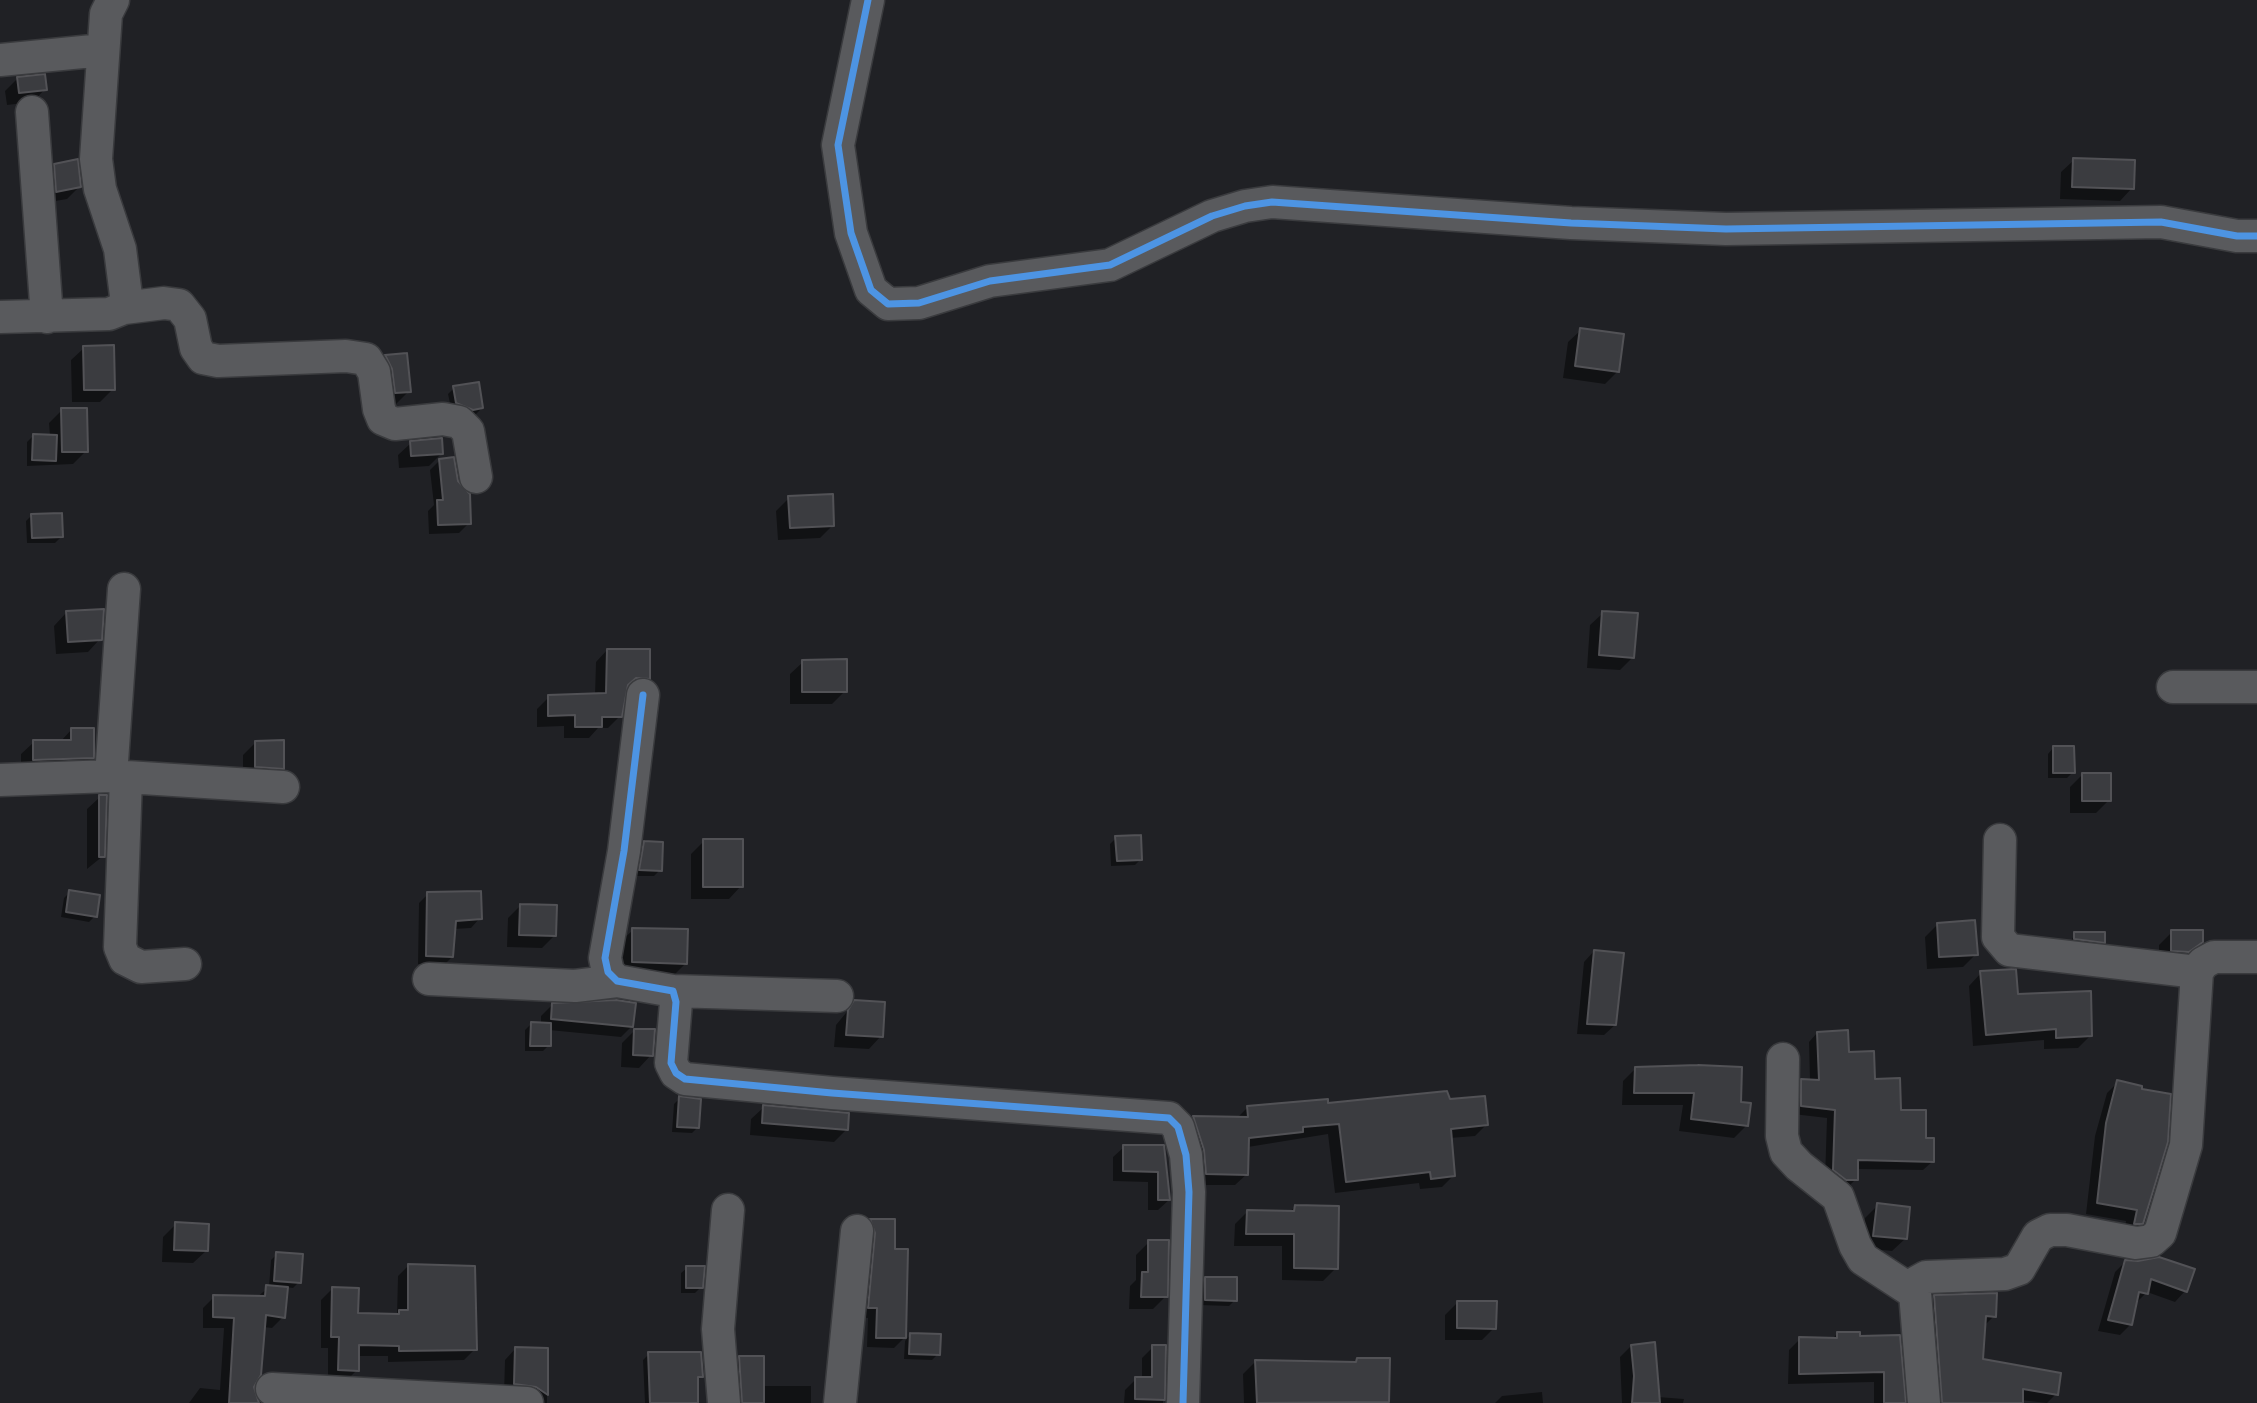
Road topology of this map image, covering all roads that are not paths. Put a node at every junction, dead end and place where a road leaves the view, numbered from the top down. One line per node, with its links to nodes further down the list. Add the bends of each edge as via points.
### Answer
1 (113, 0): 3 (street, via 106,14)
2 (869, 0): 6 (street, via 838,145 851,233 871,290 888,304 919,303 990,281 1111,265 1212,216 1272,202 1726,229 2161,222)
3 (103, 50): 4 (street); 7 (street, via 96,159 100,189 120,249)
4 (0, 60)
5 (32, 112): 9 (street)
6 (2257, 236)
7 (124, 308): 9 (street, via 109,314); 10 (street, via 179,305 190,319 203,358 366,359 374,372 383,419 395,424 459,422 468,431)
8 (0, 317): 9 (street)
9 (47, 317)
10 (476, 477)
11 (124, 589): 15 (street)
12 (2173, 687): 13 (street)
13 (2257, 687)
14 (643, 695): 23 (street, via 624,851 605,958)
15 (119, 777): 16 (street); 17 (street); 20 (street, via 120,947 125,959 141,967)
16 (0, 780)
17 (283, 787)
18 (2000, 839): 21 (street, via 1998,937 2009,950)
19 (2255, 957): 21 (street, via 2214,957)
20 (185, 964)
21 (2197, 972): 29 (street, via 2186,1145 2161,1233 2151,1241 2136,1242 2050,1230 2038,1236 2019,1269 2006,1274 1926,1277 1917,1282)
22 (429, 979): 23 (street, via 575,986)
23 (617, 981): 24 (street)
24 (673, 991): 25 (street); 35 (street, via 671,1063 685,1079 1169,1118 1184,1145 1189,1192)
25 (837, 996)
26 (1783, 1059): 29 (street, via 1786,1152 1838,1197 1863,1259)
27 (728, 1210): 33 (street, via 718,1329)
28 (857, 1231): 34 (street)
29 (1915, 1293): 36 (street)
30 (272, 1389): 31 (street)
31 (473, 1401): 32 (street)
32 (527, 1403)
33 (724, 1403)
34 (839, 1403)
35 (1183, 1403)
36 (1924, 1403)

